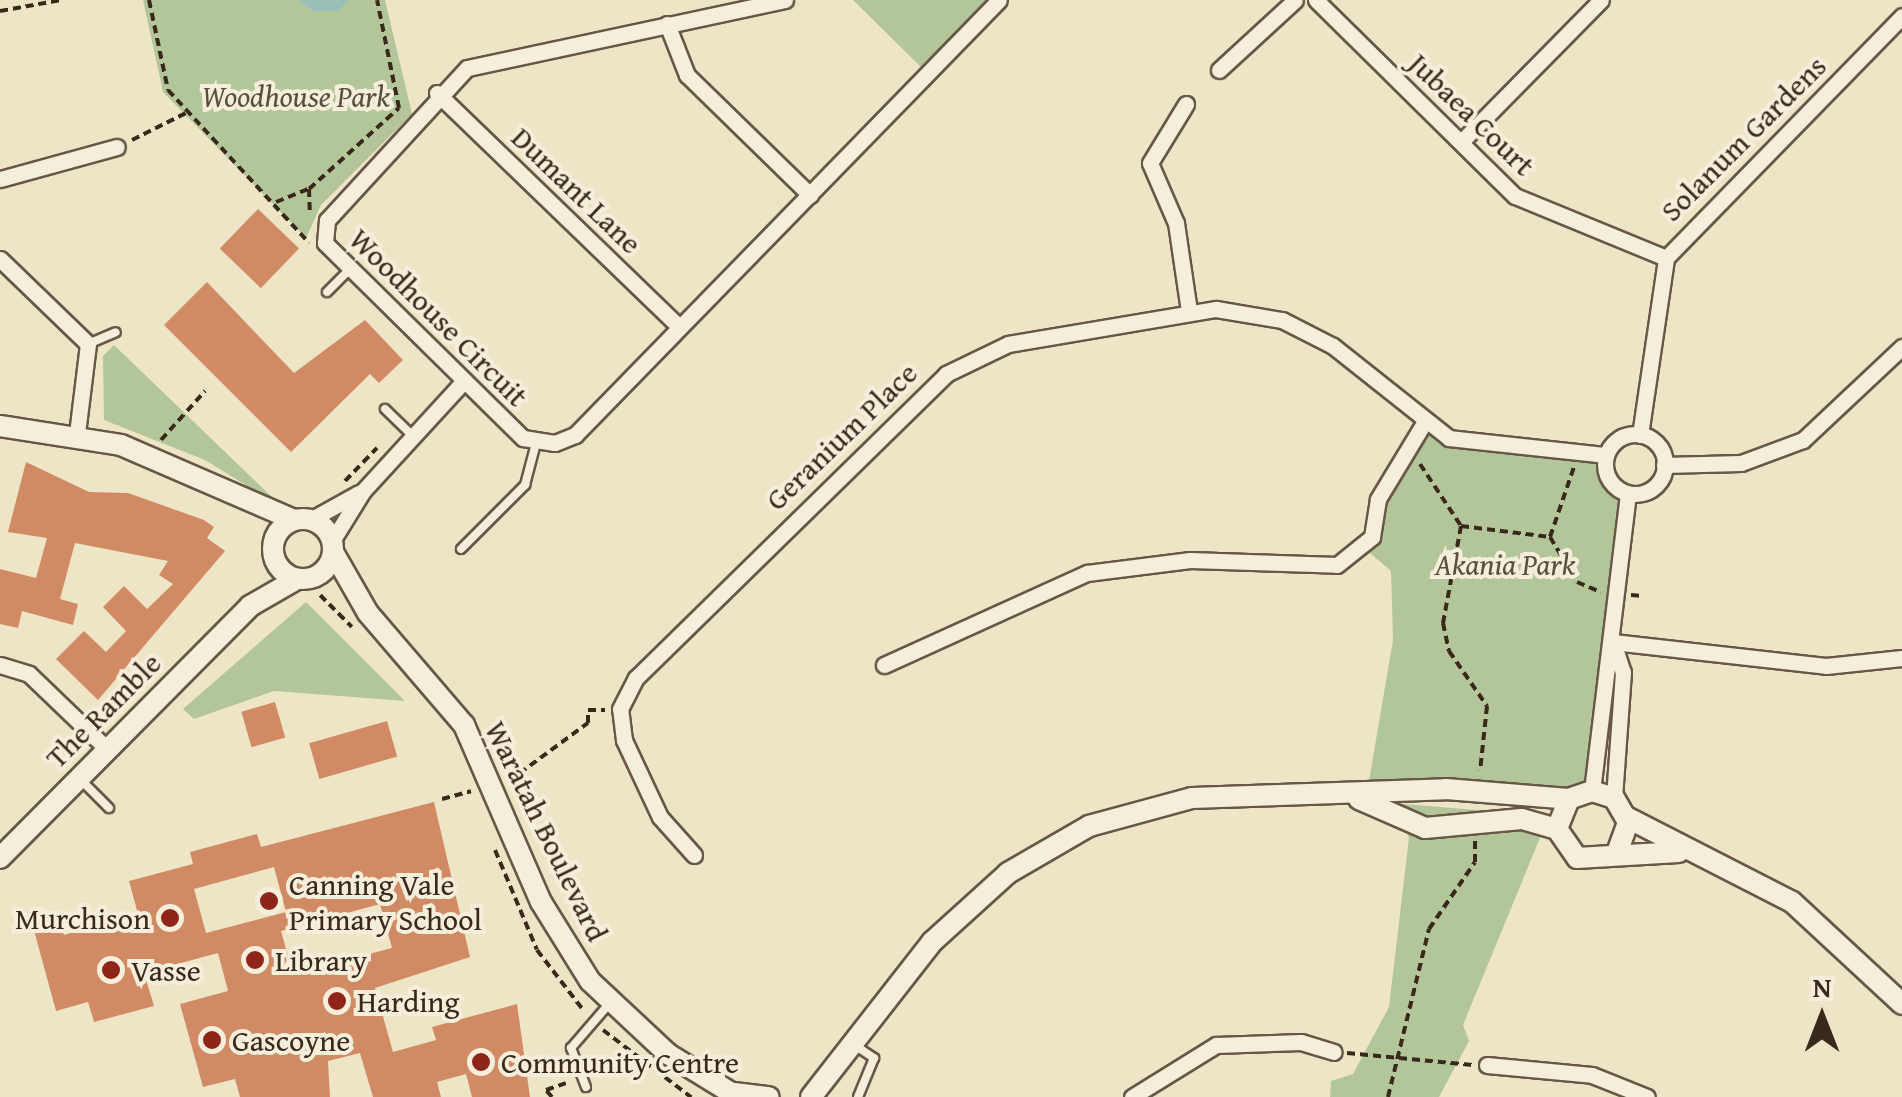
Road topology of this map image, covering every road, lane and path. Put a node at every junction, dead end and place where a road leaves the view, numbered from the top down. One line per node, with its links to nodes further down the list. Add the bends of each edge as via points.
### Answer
1 (62, 0): 9 (path)
2 (149, 0): 15 (path, via 168,90)
3 (377, 0): 20 (path, via 400,108 309,189)
4 (785, 0): 11 (street, Woodhouse Circuit)
5 (999, 0): 19 (street, Woodhouse Circuit)
6 (1295, 0): 12 (street)
7 (1316, 0): 16 (street, Jubaea Court)
8 (1601, 0): 16 (street)
9 (0, 11)
10 (1902, 16): 21 (street, Solanum Gardens)
11 (667, 24): 13 (street, Woodhouse Circuit, via 467,68); 19 (street, via 687,74)
12 (1219, 70)
13 (437, 93): 23 (street, Woodhouse Circuit, via 327,220 325,243); 26 (street, Dumant Lane)
14 (1186, 104): 25 (street, via 1150,163 1176,222)
15 (186, 113): 17 (path); 20 (path)
16 (1460, 142): 21 (street, Jubaea Court, via 1535,208)
17 (117, 147): 18 (street)
18 (0, 179)
19 (810, 194): 26 (street, Woodhouse Circuit)
20 (276, 202): 23 (path)
21 (1666, 258): 37 (street, Solanum Gardens)
22 (0, 260): 28 (street)
23 (346, 273): 24 (lane); 30 (street, Woodhouse Circuit)
24 (326, 292)
25 (1189, 311): 33 (street, Geranium Place, via 1282,320 1334,346); 64 (street, Geranium Place, via 1053,332 946,374 636,678)
26 (678, 326): 38 (street, Woodhouse Circuit, via 575,435)
27 (116, 332): 28 (lane)
28 (88, 344): 36 (street)
29 (1902, 347): 42 (street, via 1803,440 1741,463)
30 (462, 384): 35 (street); 38 (street, Woodhouse Circuit)
31 (205, 391): 39 (path)
32 (385, 409): 35 (lane)
33 (1424, 422): 40 (street); 41 (street, Geranium Place, via 1449,438 1510,450)
34 (0, 426): 36 (street, Waratah Boulevard)
35 (406, 429): 44 (path); 45 (street)
36 (78, 434): 47 (street, Waratah Boulevard, via 155,457)
37 (1640, 434): 41 (street, via 1615,441); 42 (street, via 1658,444)
38 (536, 443): 52 (lane, via 526,485)
39 (157, 444)
40 (1406, 450): 49 (path); 62 (street, via 1378,499 1372,536 1337,565 1190,560 1087,574)
41 (1606, 455): 46 (street, via 1611,482)
42 (1664, 465): 46 (street, via 1653,487)
43 (1574, 467): 50 (path)
44 (336, 490)
45 (363, 491): 48 (street); 51 (street)
46 (1628, 493): 55 (street)
47 (234, 497): 48 (street, Waratah Boulevard); 53 (street, Waratah Boulevard)
48 (302, 520): 51 (street, Waratah Boulevard); 53 (street)
49 (1460, 526): 50 (path); 70 (path, via 1443,622 1449,650 1486,706)
50 (1550, 538): 55 (path, via 1583,587)
51 (333, 546): 54 (street); 58 (street, Waratah Boulevard)
52 (461, 550)
53 (274, 552): 54 (street, Waratah Boulevard); 57 (street, The Ramble)
54 (309, 584): 57 (street, The Ramble); 58 (street, Waratah Boulevard); 59 (path)
55 (1618, 594): 56 (path); 60 (street)
56 (1643, 596)
57 (250, 606): 65 (street, The Ramble)
58 (368, 614): 86 (street, Waratah Boulevard, via 464,725 550,921)
59 (359, 634)
60 (1613, 642): 61 (street, via 1826,666); 71 (street); 72 (street, via 1623,672)
61 (1902, 658)
62 (884, 665)
63 (0, 666): 65 (street, via 28,674)
64 (620, 709): 68 (path, via 588,710 588,723); 84 (street, via 660,818)
65 (106, 748): 67 (street, The Ramble)
66 (465, 774): 69 (path)
67 (78, 776): 77 (lane); 85 (street, The Ramble)
68 (508, 781)
69 (472, 791): 73 (path); 76 (path)
70 (1477, 791): 74 (street); 75 (street)
71 (1592, 791): 72 (street); 75 (street)
72 (1614, 798): 78 (street)
73 (442, 799)
74 (1359, 799): 79 (street, via 1425,828); 90 (street, via 1192,798 1089,826 1008,873 932,942)
75 (1570, 799): 80 (street)
76 (478, 806)
77 (109, 808)
78 (1626, 817): 82 (street); 83 (street)
79 (1476, 828): 80 (street, via 1522,819); 92 (path, via 1475,862 1429,929)
80 (1557, 830): 82 (street, via 1578,858)
81 (490, 836): 88 (path, via 537,950)
82 (1618, 850): 83 (street)
83 (1691, 854): 87 (street, via 1792,902)
84 (694, 855)
85 (0, 858)
86 (610, 1004): 96 (lane, via 570,1048); 97 (street, Waratah Boulevard)
87 (1902, 1004)
88 (585, 1013)
89 (600, 1027): 99 (path)
90 (853, 1044): 94 (street); 103 (lane, via 874,1058)
91 (1333, 1052): 92 (path); 104 (street, via 1301,1042 1216,1045)
92 (1396, 1054): 93 (path); 105 (path)
93 (1487, 1065): 106 (street, via 1592,1075)
94 (832, 1074): 101 (street); 102 (street)
95 (566, 1083): 98 (path, via 546,1090)
96 (586, 1087)
97 (736, 1095): 100 (street, Waratah Boulevard)
98 (552, 1097)
99 (690, 1097)
100 (769, 1097)
101 (811, 1097)
102 (830, 1097)
103 (858, 1097)
104 (1132, 1097)
105 (1388, 1097)
106 (1647, 1097)

